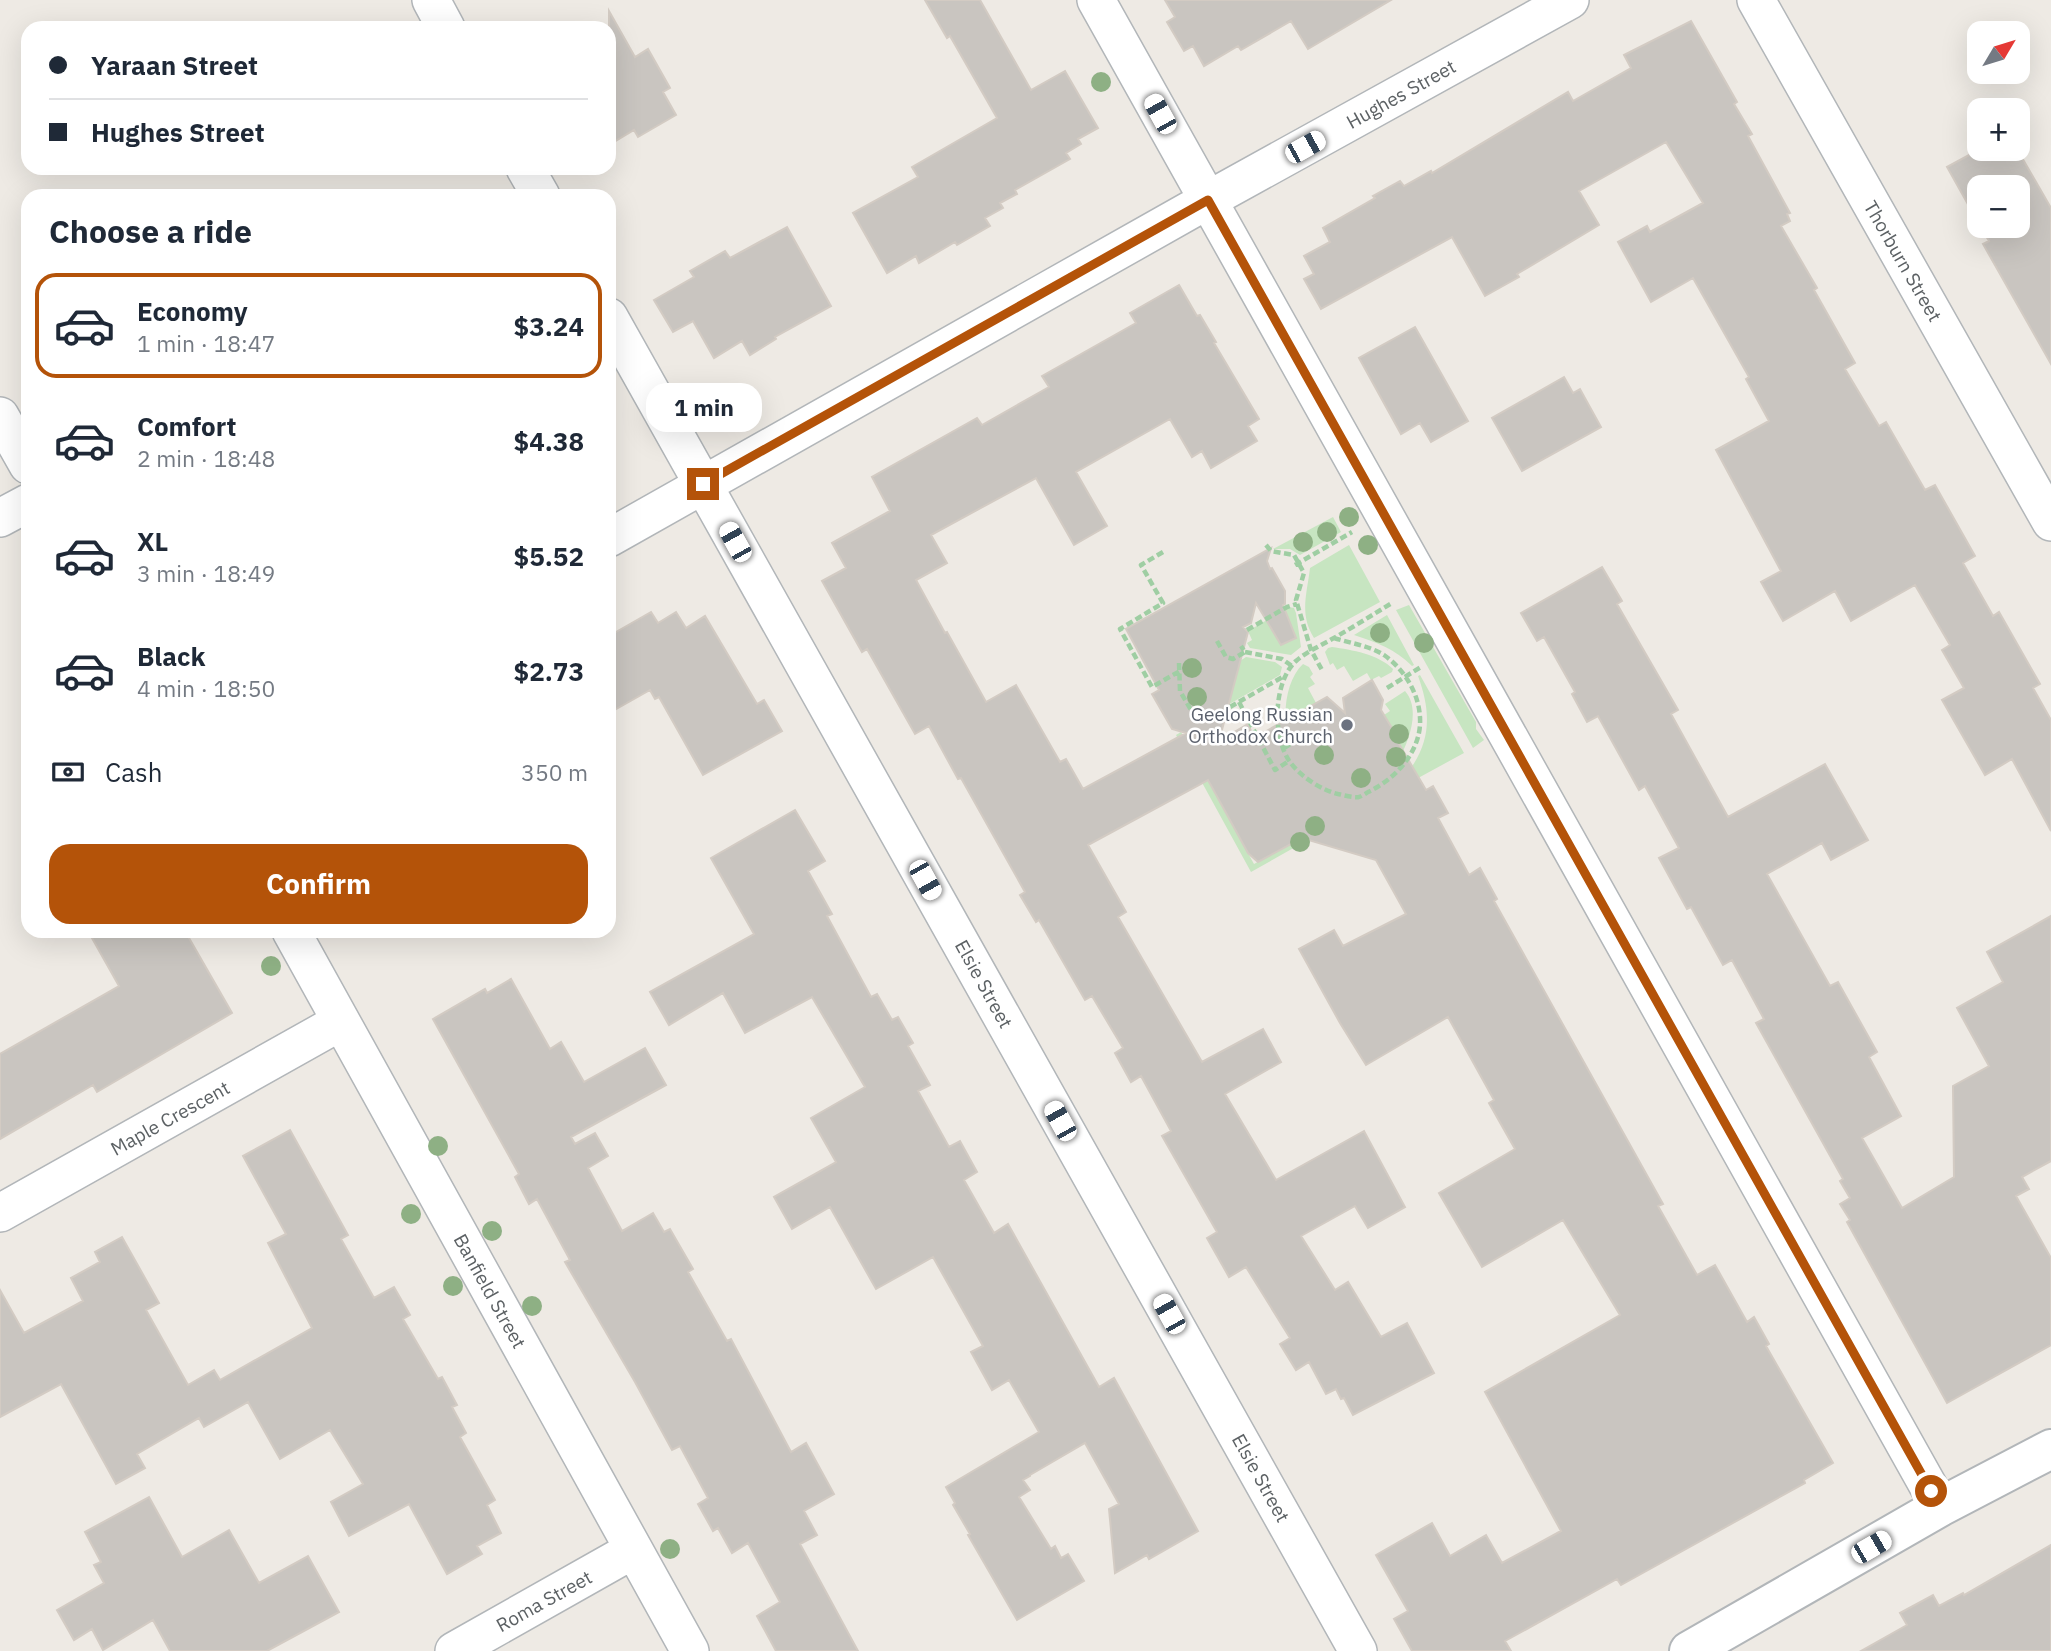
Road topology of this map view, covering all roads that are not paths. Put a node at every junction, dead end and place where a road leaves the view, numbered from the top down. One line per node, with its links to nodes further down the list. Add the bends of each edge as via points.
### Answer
1 (431, 0): 5 (street)
2 (1096, 0): 6 (street)
3 (1570, 0): 6 (street, Hughes Street)
4 (1756, 0): 13 (street, Thorburn Street)
5 (442, 21)
6 (1208, 200): 10 (street, Hughes Street); 19 (street)
7 (616, 329): 10 (street, Elsie Street)
8 (0, 416): 9 (street)
9 (21, 453)
10 (703, 484): 14 (street, Hughes Street); 23 (street, Elsie Street)
11 (21, 507): 12 (street)
12 (0, 518)
13 (2051, 522)
14 (616, 534)
15 (295, 938): 16 (street, Banfield Street)
16 (340, 1022): 17 (street, Maple Crescent); 20 (street, Banfield Street)
17 (0, 1213)
18 (2051, 1449): 19 (street)
19 (1940, 1507): 24 (street)
20 (633, 1550): 21 (street, Roma Street); 22 (street, Banfield Street)
21 (454, 1651)
22 (690, 1651)
23 (1358, 1651)
24 (1689, 1651)

